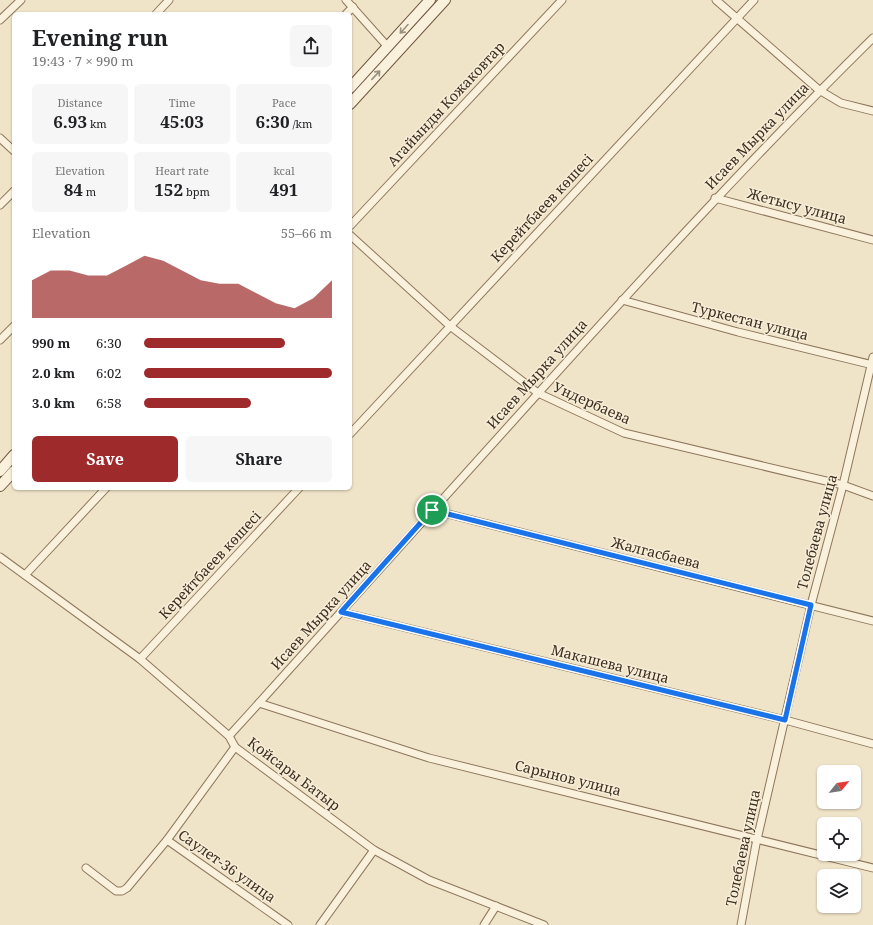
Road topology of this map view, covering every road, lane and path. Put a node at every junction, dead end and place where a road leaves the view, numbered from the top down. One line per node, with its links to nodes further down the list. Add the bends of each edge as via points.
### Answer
1 (21, 0): 13 (street)
2 (169, 0): 10 (street)
3 (346, 0): 9 (street)
4 (430, 0): 15 (main road, one-way to 15)
5 (445, 0): 18 (main road, one-way to 5)
6 (562, 0): 25 (street, Агайынды Кожаковтар)
7 (716, 0): 12 (street)
8 (754, 0): 12 (street, Керейтбаеев көшесі)
9 (353, 7): 11 (street); 15 (street)
10 (158, 12)
11 (348, 12)
12 (737, 18): 17 (street); 29 (street, Керейтбаеев көшесі)
13 (0, 20)
14 (873, 38): 17 (street, Исаев Мырка улица)
15 (388, 47): 16 (main road)
16 (352, 86)
17 (819, 90): 19 (street, via 841,103); 23 (street, Исаев Мырка улица)
18 (352, 102)
19 (873, 111)
20 (0, 138): 21 (street)
21 (12, 149)
22 (12, 193): 24 (street)
23 (715, 198): 27 (street, Жетысу улица); 28 (street, Исаев Мырка улица)
24 (0, 205)
25 (352, 224)
26 (352, 237): 29 (street, Ундербаева)
27 (873, 240)
28 (622, 300): 33 (street, Туркестан улица); 34 (street, Исаев Мырка улица)
29 (450, 326): 34 (street, Ундербаева); 35 (street, Керейтбаеев көшесі)
30 (12, 328): 31 (street)
31 (0, 340)
32 (873, 357): 33 (street, Толебаева улица)
33 (872, 365): 39 (street, Толебаева улица)
34 (538, 393): 39 (street, Ундербаева, via 624,433); 44 (street, Исаев Мырка улица)
35 (352, 432)
36 (12, 457): 37 (main road)
37 (0, 471)
38 (12, 473): 40 (main road)
39 (843, 485): 43 (street, Ундербаева); 47 (street, Толебаева улица)
40 (0, 486)
41 (104, 490): 46 (street)
42 (298, 490): 50 (street, Керейтбаеев көшесі)
43 (873, 496)
44 (432, 510): 47 (street, Жалгасбаева); 48 (street, Исаев Мырка улица)
45 (0, 557): 46 (street, Қойсары Батыр)
46 (25, 575): 50 (street, Қойсары Батыр)
47 (811, 605): 49 (street, Жалгасбаева); 52 (street, Толебаева улица)
48 (341, 612): 51 (street, Исаев Мырка улица); 52 (street, Макашева улица)
49 (873, 621)
50 (140, 659): 53 (street, Қойсары Батыр)
51 (259, 703): 53 (street, Исаев Мырка улица); 56 (street, Сарынов улица, via 429,758)
52 (785, 720): 54 (street, Макашева улица); 56 (street, Толебаева улица)
53 (229, 736): 55 (street, Қойсары Батыр)
54 (873, 744)
55 (235, 747): 57 (street, Саулет-36 улица); 58 (street, Қойсары Батыр)
56 (757, 839): 60 (street, Сарынов улица); 66 (street, Толебаева улица)
57 (167, 840): 59 (street, via 122,890 116,891); 62 (street, Саулет-36 улица)
58 (374, 850): 61 (street, Қойсары Батыр, via 429,880); 63 (street)
59 (86, 868)
60 (873, 868)
61 (496, 906): 64 (street); 65 (street, Қойсары Батыр)
62 (288, 925)
63 (320, 925)
64 (484, 925)
65 (544, 925)
66 (741, 925)

